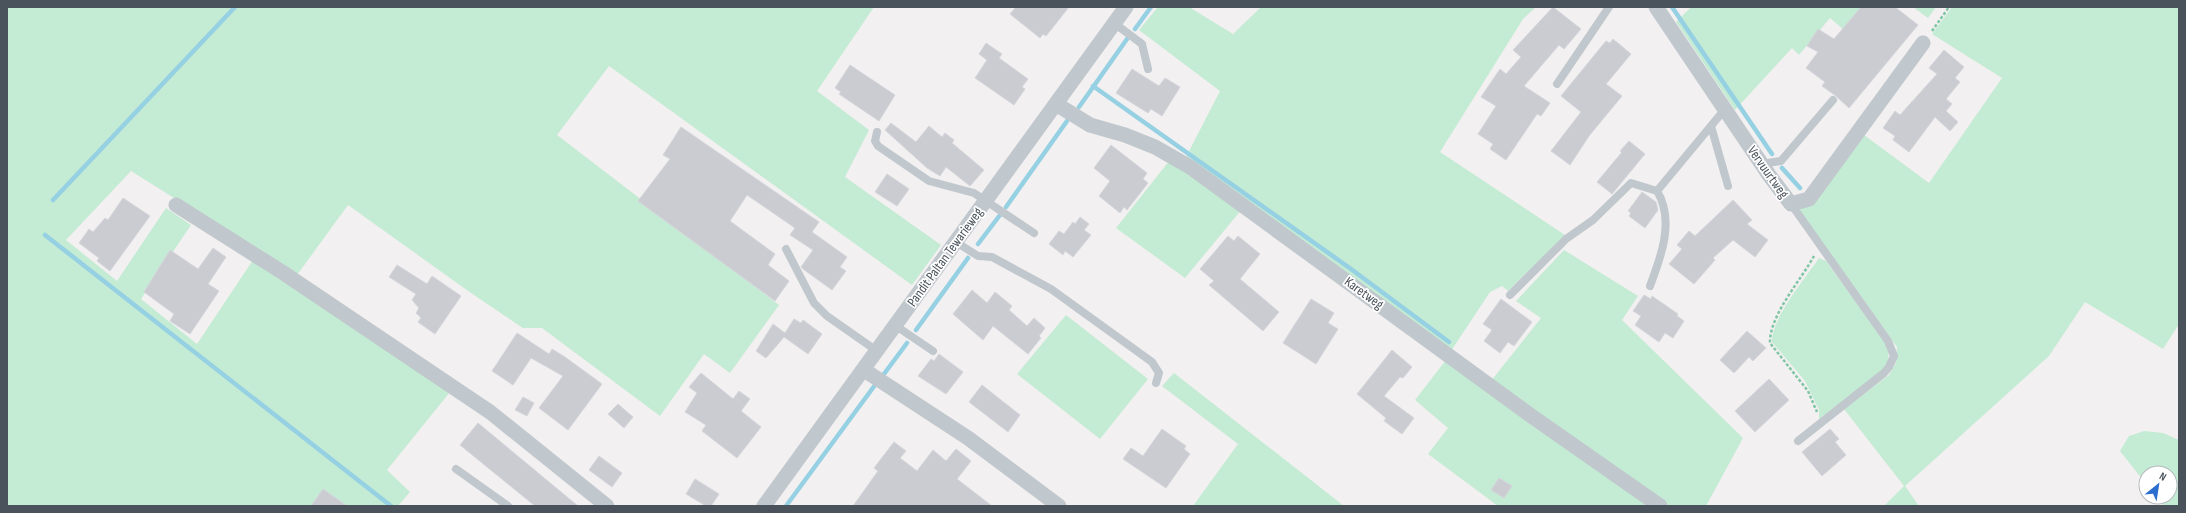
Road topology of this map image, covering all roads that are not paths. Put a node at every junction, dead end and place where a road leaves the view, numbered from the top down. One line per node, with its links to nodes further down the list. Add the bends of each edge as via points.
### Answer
1 (1126, 7): 4 (street, Pandit Paltan Tewarieweg)
2 (1609, 7): 7 (lane)
3 (1656, 7): 10 (street, Vervuurtweg)
4 (1114, 23): 6 (lane, via 1142,44); 9 (street, Pandit Paltan Tewarieweg)
5 (1923, 43): 17 (street, Vervuurtweg, via 1810,199)
6 (1148, 69)
7 (1557, 84)
8 (1833, 100): 13 (lane, via 1781,161)
9 (1056, 104): 16 (street, Pandit Paltan Tewarieweg); 35 (street, Karetweg, via 1090,125 1155,147 1190,167 1530,415)
10 (1725, 109): 11 (lane); 13 (street, Vervuurtweg)
11 (1711, 126): 14 (lane); 15 (lane)
12 (877, 132): 16 (lane, via 875,141 878,146 929,181 974,193)
13 (1761, 164): 17 (street, Vervuurtweg)
14 (1728, 186)
15 (1657, 191): 22 (lane, via 1663,201 1666,233); 23 (lane, via 1631,183 1593,220 1566,239)
16 (986, 201): 19 (lane); 20 (street, Pandit Paltan Tewarieweg)
17 (1791, 204): 29 (lane, via 1888,341 1894,356 1884,373)
18 (176, 206): 32 (street, via 282,272 490,412)
19 (1034, 234)
20 (956, 242): 24 (street, Pandit Paltan Tewarieweg); 28 (lane, via 978,256 992,257 1009,266 1074,305 1152,362 1159,373)
21 (786, 248): 25 (lane, via 814,304)
22 (1650, 286)
23 (1510, 295)
24 (896, 326): 25 (street, Pandit Paltan Tewarieweg); 26 (lane)
25 (878, 351): 27 (street, Pandit Paltan Tewarieweg)
26 (934, 352)
27 (864, 370): 33 (street, Pandit Paltan Tewarieweg); 34 (street, via 961,434)
28 (1156, 383)
29 (1798, 441)
30 (456, 469): 31 (lane)
31 (508, 506)
32 (607, 506)
33 (765, 506)
34 (1059, 506)
35 (1660, 506)

